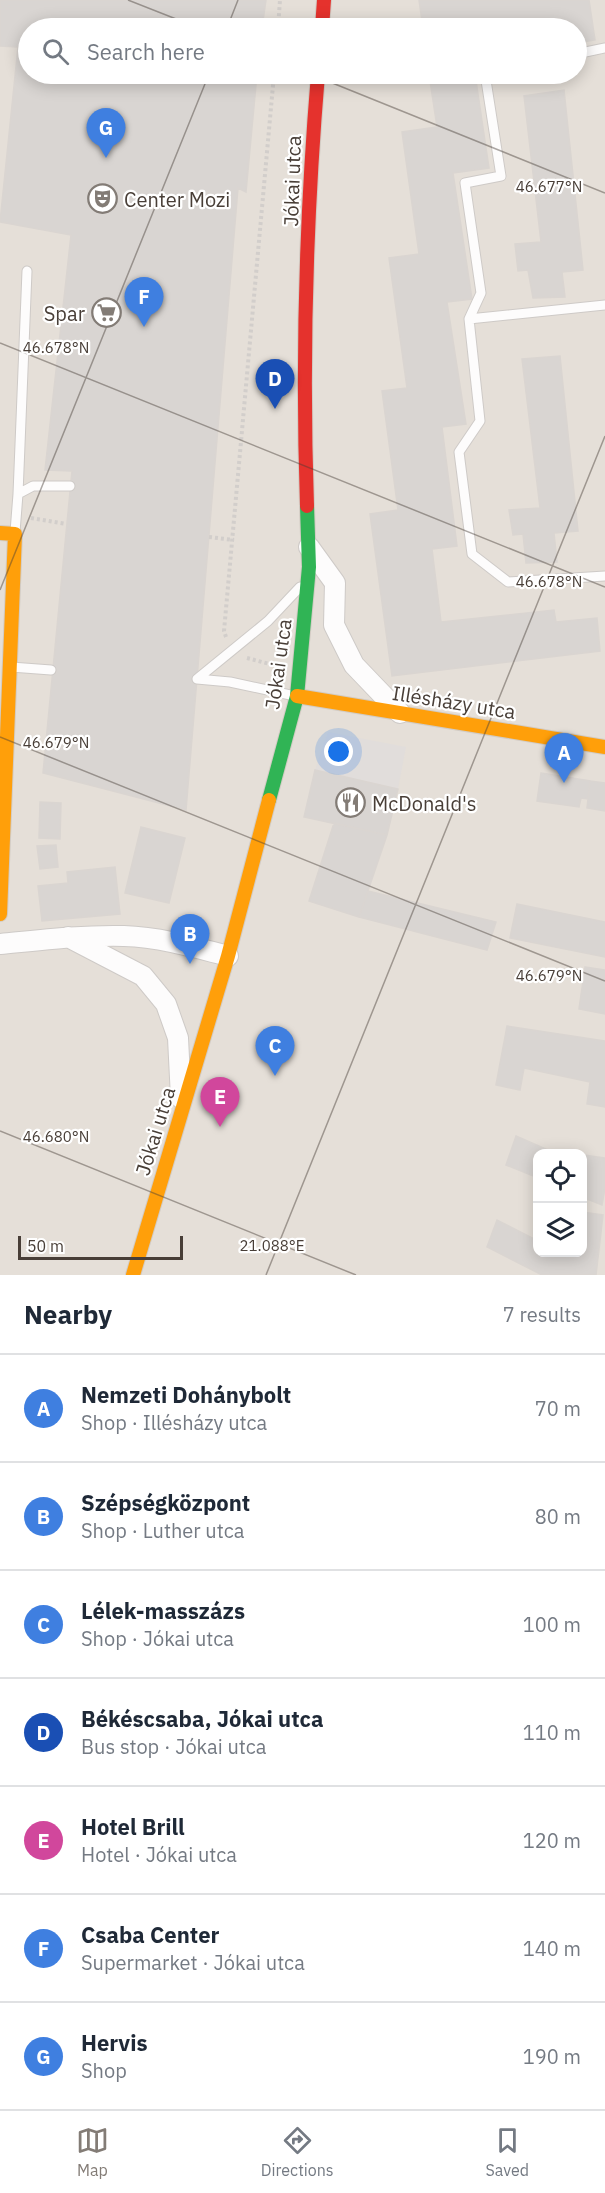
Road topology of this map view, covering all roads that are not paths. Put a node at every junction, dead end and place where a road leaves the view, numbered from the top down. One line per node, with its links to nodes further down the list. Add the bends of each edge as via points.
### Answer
1 (324, 0): 2 (main road)
2 (323, 18)
3 (605, 48): 4 (lane)
4 (587, 52)
5 (317, 84): 14 (main road, Jókai utca, via 304,413)
6 (487, 84): 9 (lane, via 501,176 465,183 481,293)
7 (27, 271): 11 (lane)
8 (605, 305): 9 (lane)
9 (470, 319): 15 (lane, via 480,421 459,452 472,554 508,582)
10 (70, 486): 11 (lane, via 33,486)
11 (18, 494): 13 (lane)
12 (0, 533): 13 (main road)
13 (15, 534): 17 (main road)
14 (309, 547): 16 (main road, Jókai utca); 20 (street, via 335,583 334,626 354,665)
15 (605, 576)
16 (308, 578): 19 (main road, Jókai utca); 19 (lane, via 268,621 197,679)
17 (11, 667): 18 (lane); 22 (main road)
18 (51, 670)
19 (297, 696): 20 (main road, Illésházy utca); 25 (main road, Jókai utca)
20 (400, 713): 21 (main road, Illésházy utca)
21 (605, 747)
22 (0, 914)
23 (68, 938): 24 (street); 25 (street, via 126,936); 26 (street, via 142,975 166,1004 178,1038)
24 (0, 944)
25 (228, 956): 26 (main road, Jókai utca)
26 (182, 1112): 27 (main road, Jókai utca)
27 (133, 1275)

